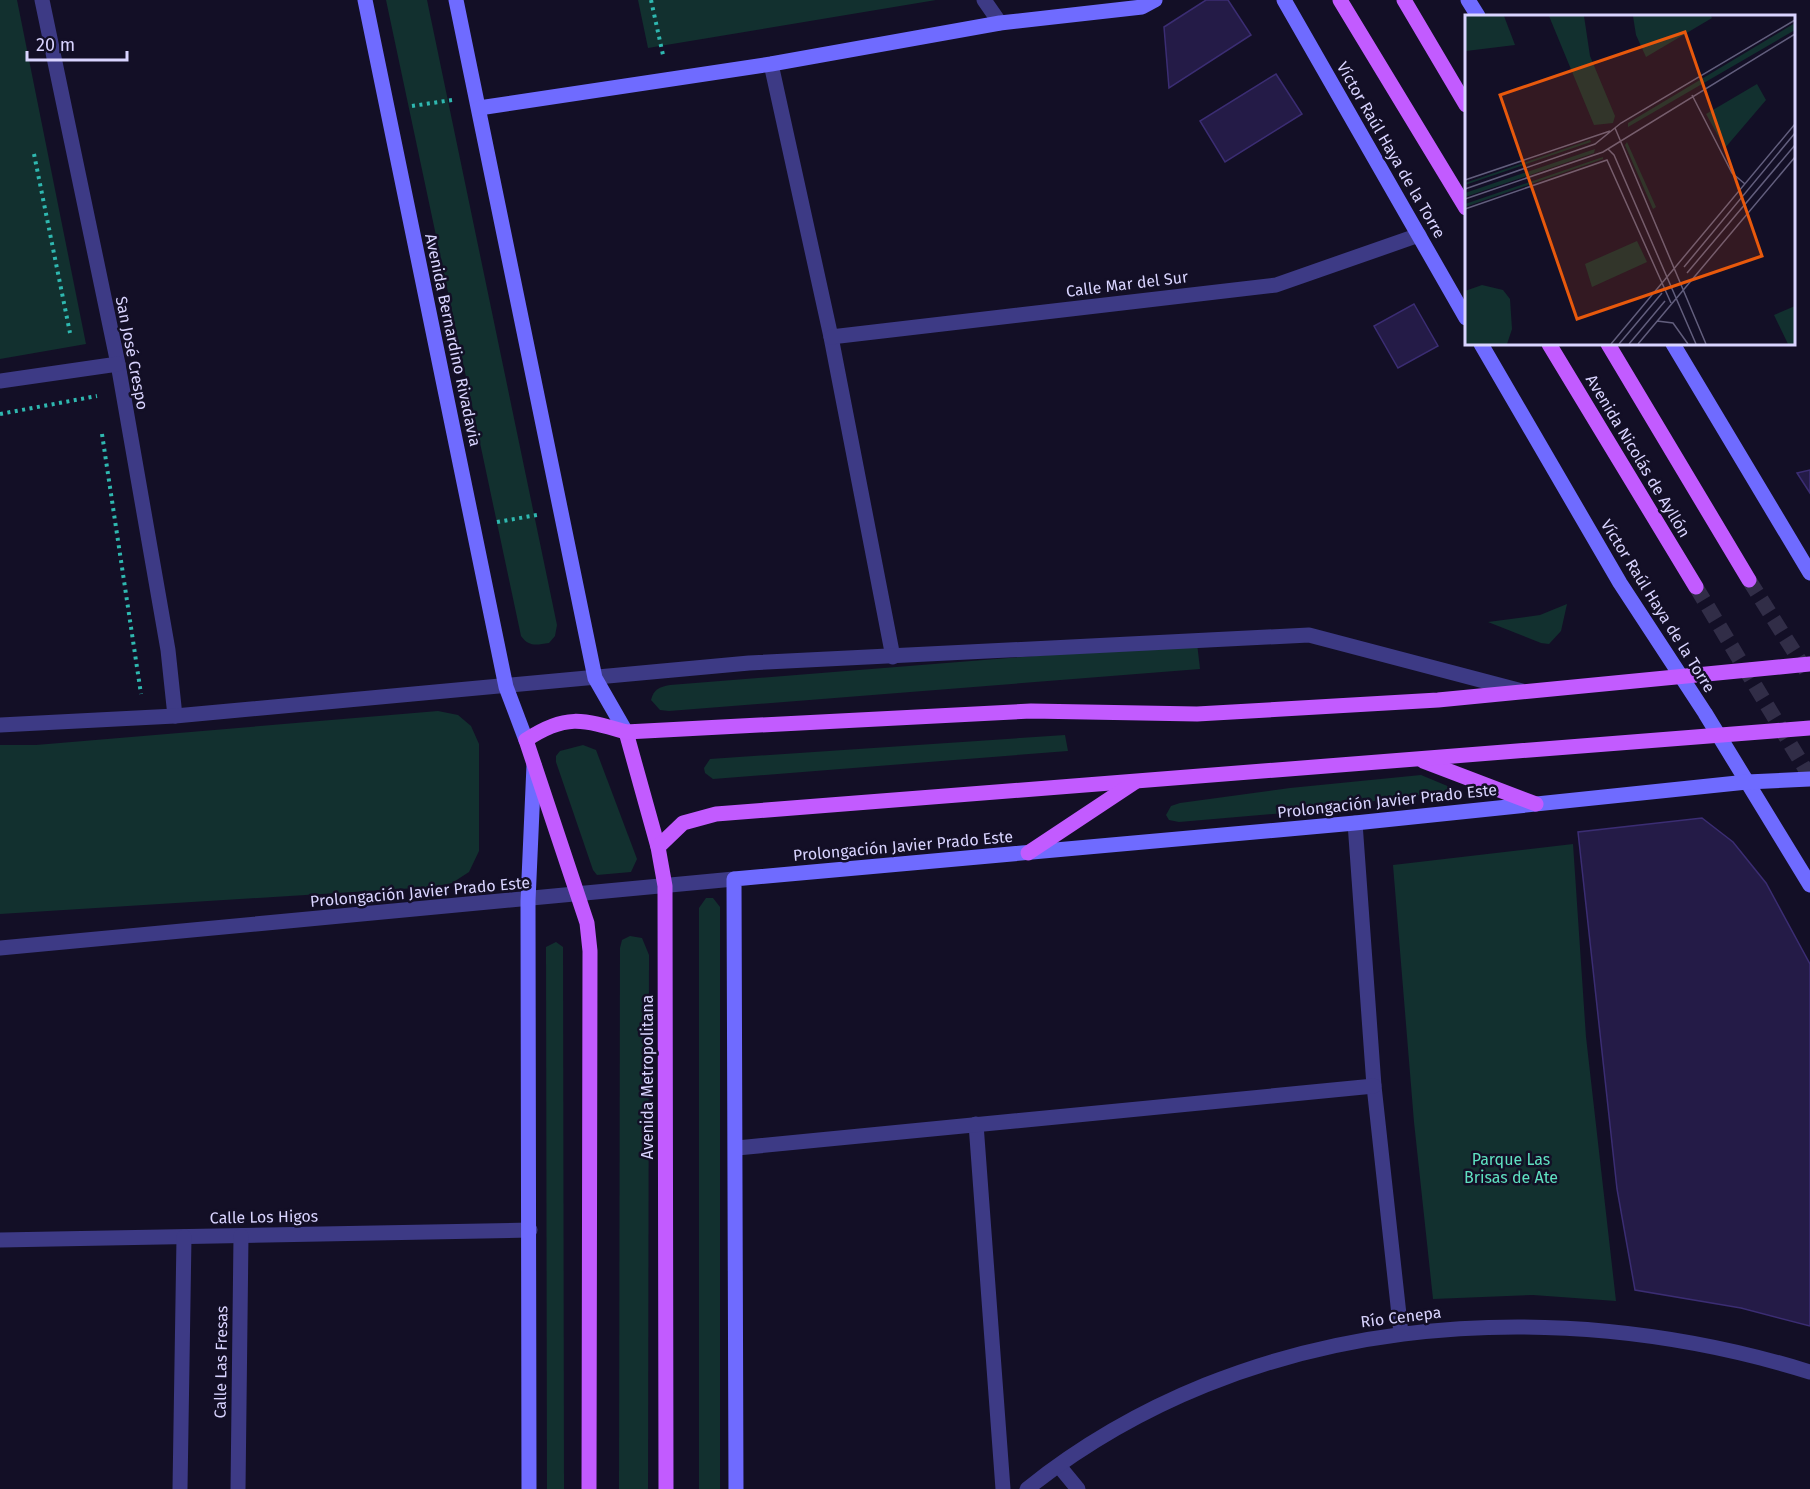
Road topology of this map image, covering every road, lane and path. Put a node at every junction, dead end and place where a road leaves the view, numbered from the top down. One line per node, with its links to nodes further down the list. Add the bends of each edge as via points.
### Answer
1 (42, 0): 28 (street, San José Crespo)
2 (365, 0): 17 (street, Avenida Bernardino Rivadavia)
3 (456, 0): 15 (street)
4 (651, 0): 14 (path)
5 (984, 0): 12 (street)
6 (1155, 0): 12 (street, via 1142,8)
7 (1284, 0): 20 (street, Víctor Raúl Haya de la Torre)
8 (1340, 0): 19 (main road)
9 (1404, 0): 16 (main road)
10 (1468, 0): 11 (street)
11 (1477, 15)
12 (1000, 23): 13 (street)
13 (771, 64): 14 (street); 23 (street)
14 (668, 80): 15 (street)
15 (477, 102): 17 (path); 35 (street)
16 (1465, 102)
17 (388, 110): 36 (street, Avenida Bernardino Rivadavia)
18 (34, 154): 22 (path)
19 (1465, 205)
20 (1419, 235): 21 (street, Víctor Raúl Haya de la Torre); 23 (street, Calle Mar del Sur, via 1276,285)
21 (1465, 315)
22 (70, 333)
23 (831, 337): 40 (street)
24 (1482, 345): 43 (street, Víctor Raúl Haya de la Torre, via 1620,584)
25 (1550, 345): 39 (main road, Avenida Nicolás de Ayllón)
26 (1609, 345): 38 (main road, Avenida Nicolás de Ayllón)
27 (1674, 345): 37 (street)
28 (118, 364): 29 (street); 46 (street, San José Crespo, via 168,650)
29 (90, 369): 30 (street); 31 (path)
30 (0, 381)
31 (97, 396): 32 (path); 33 (path)
32 (98, 408)
33 (0, 414)
34 (102, 430): 47 (path)
35 (561, 510): 36 (path); 42 (street)
36 (473, 527): 44 (street, Avenida Bernardino Rivadavia)
37 (1810, 573)
38 (1749, 580)
39 (1696, 587)
40 (893, 657): 42 (street, via 748,663); 45 (street, via 1309,635)
41 (1810, 664): 43 (main road)
42 (595, 678): 44 (street); 50 (street, Avenida Metropolitana)
43 (1682, 678): 45 (main road); 51 (street, Víctor Raúl Haya de la Torre)
44 (506, 687): 46 (street); 52 (street)
45 (1526, 692): 50 (main road, via 1197,714 1031,711)
46 (175, 716): 47 (street)
47 (144, 718): 48 (street)
48 (0, 725)
49 (1810, 728): 51 (main road)
50 (626, 732): 52 (main road, via 573,720 547,726); 60 (main road, Avenida Metropolitana)
51 (1718, 735): 53 (main road); 57 (street, Víctor Raúl Haya de la Torre)
52 (526, 740): 54 (main road)
53 (1418, 759): 56 (main road); 58 (main road)
54 (534, 765): 65 (main road); 66 (street)
55 (1810, 779): 57 (street, Prolongación Javier Prado Este)
56 (1136, 781): 60 (main road, via 716,813 683,824); 61 (main road)
57 (1747, 782): 58 (street, Prolongación Javier Prado Este); 63 (street, Víctor Raúl Haya de la Torre)
58 (1536, 804): 59 (street, Prolongación Javier Prado Este)
59 (1355, 823): 61 (street, Prolongación Javier Prado Este); 68 (street)
60 (657, 847): 64 (main road, Avenida Metropolitana)
61 (1028, 853): 62 (street, Prolongación Javier Prado Este)
62 (734, 879): 64 (street, Prolongación Javier Prado Este); 70 (street)
63 (1810, 885)
64 (665, 886): 65 (street, Prolongación Javier Prado Este); 82 (main road, Avenida Metropolitana)
65 (578, 895): 66 (street, Prolongación Javier Prado Este); 81 (main road, via 590,951)
66 (528, 901): 67 (street, Prolongación Javier Prado Este); 71 (street)
67 (0, 948)
68 (1374, 1086): 69 (street); 75 (street)
69 (976, 1124): 70 (street); 84 (street)
70 (736, 1148): 83 (street)
71 (530, 1230): 72 (street, Calle Los Higos); 80 (street)
72 (241, 1236): 73 (street, Calle Los Higos); 79 (street, Calle Las Fresas)
73 (184, 1237): 74 (street, Calle Los Higos); 78 (street)
74 (1, 1243)
75 (1401, 1333): 76 (street, Río Cenepa, via 1491,1326 1581,1327 1671,1337 1759,1356); 77 (street, Río Cenepa, via 1280,1358 1221,1378 1165,1402)
76 (1810, 1372)
77 (1059, 1466): 85 (street, Río Cenepa); 86 (street)
78 (180, 1489)
79 (238, 1489)
80 (529, 1489)
81 (589, 1489)
82 (666, 1489)
83 (736, 1489)
84 (1003, 1489)
85 (1028, 1489)
86 (1078, 1489)

